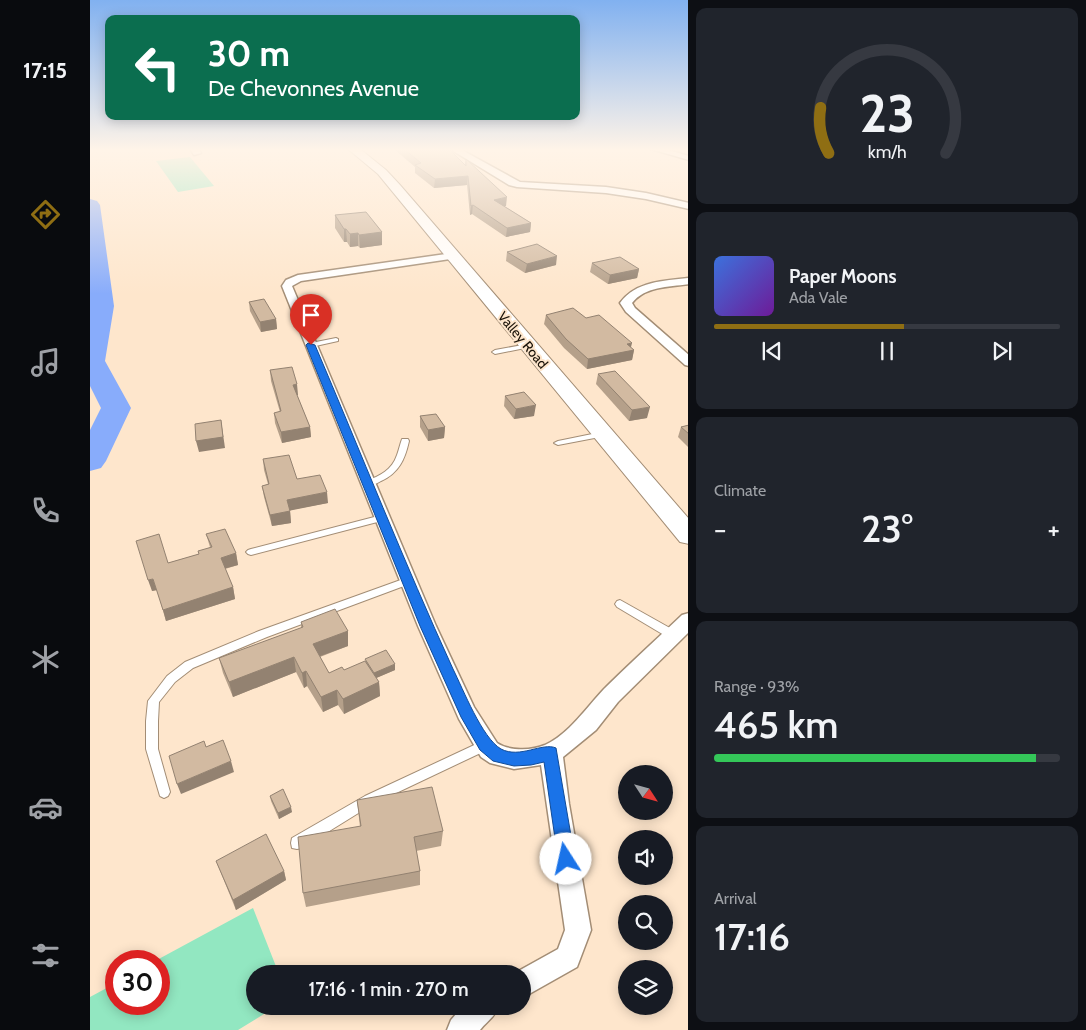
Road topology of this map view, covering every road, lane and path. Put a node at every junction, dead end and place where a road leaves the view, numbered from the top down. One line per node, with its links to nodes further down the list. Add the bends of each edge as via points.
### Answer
1 (403, 197): 4 (street, Valley Road)
2 (650, 197): 3 (street)
3 (688, 206)
4 (453, 256): 7 (street, via 292,280 288,290); 8 (street, Valley Road)
5 (688, 281): 10 (street, via 640,290 626,302 630,310)
6 (336, 340): 7 (lane)
7 (311, 345): 14 (street)
8 (528, 346): 9 (lane); 11 (street, Valley Road)
9 (495, 352)
10 (688, 362)
11 (602, 434): 13 (lane); 16 (street, Valley Road)
12 (405, 441): 14 (lane, via 395,470)
13 (558, 443)
14 (369, 483): 15 (street)
15 (382, 518): 17 (lane); 18 (street)
16 (688, 536)
17 (251, 552)
18 (409, 581): 22 (street, via 466,713); 24 (lane, via 263,634 189,665 171,679 154,701 152,721 152,749)
19 (620, 604): 21 (lane)
20 (688, 620): 21 (street)
21 (673, 635): 23 (street, via 588,723)
22 (485, 745): 23 (street, via 498,756 514,759); 25 (lane, via 369,800)
23 (551, 753): 26 (street, via 578,930 568,958)
24 (164, 792)
25 (297, 843)
26 (531, 979)
27 (474, 1015): 28 (street)
28 (461, 1030)

